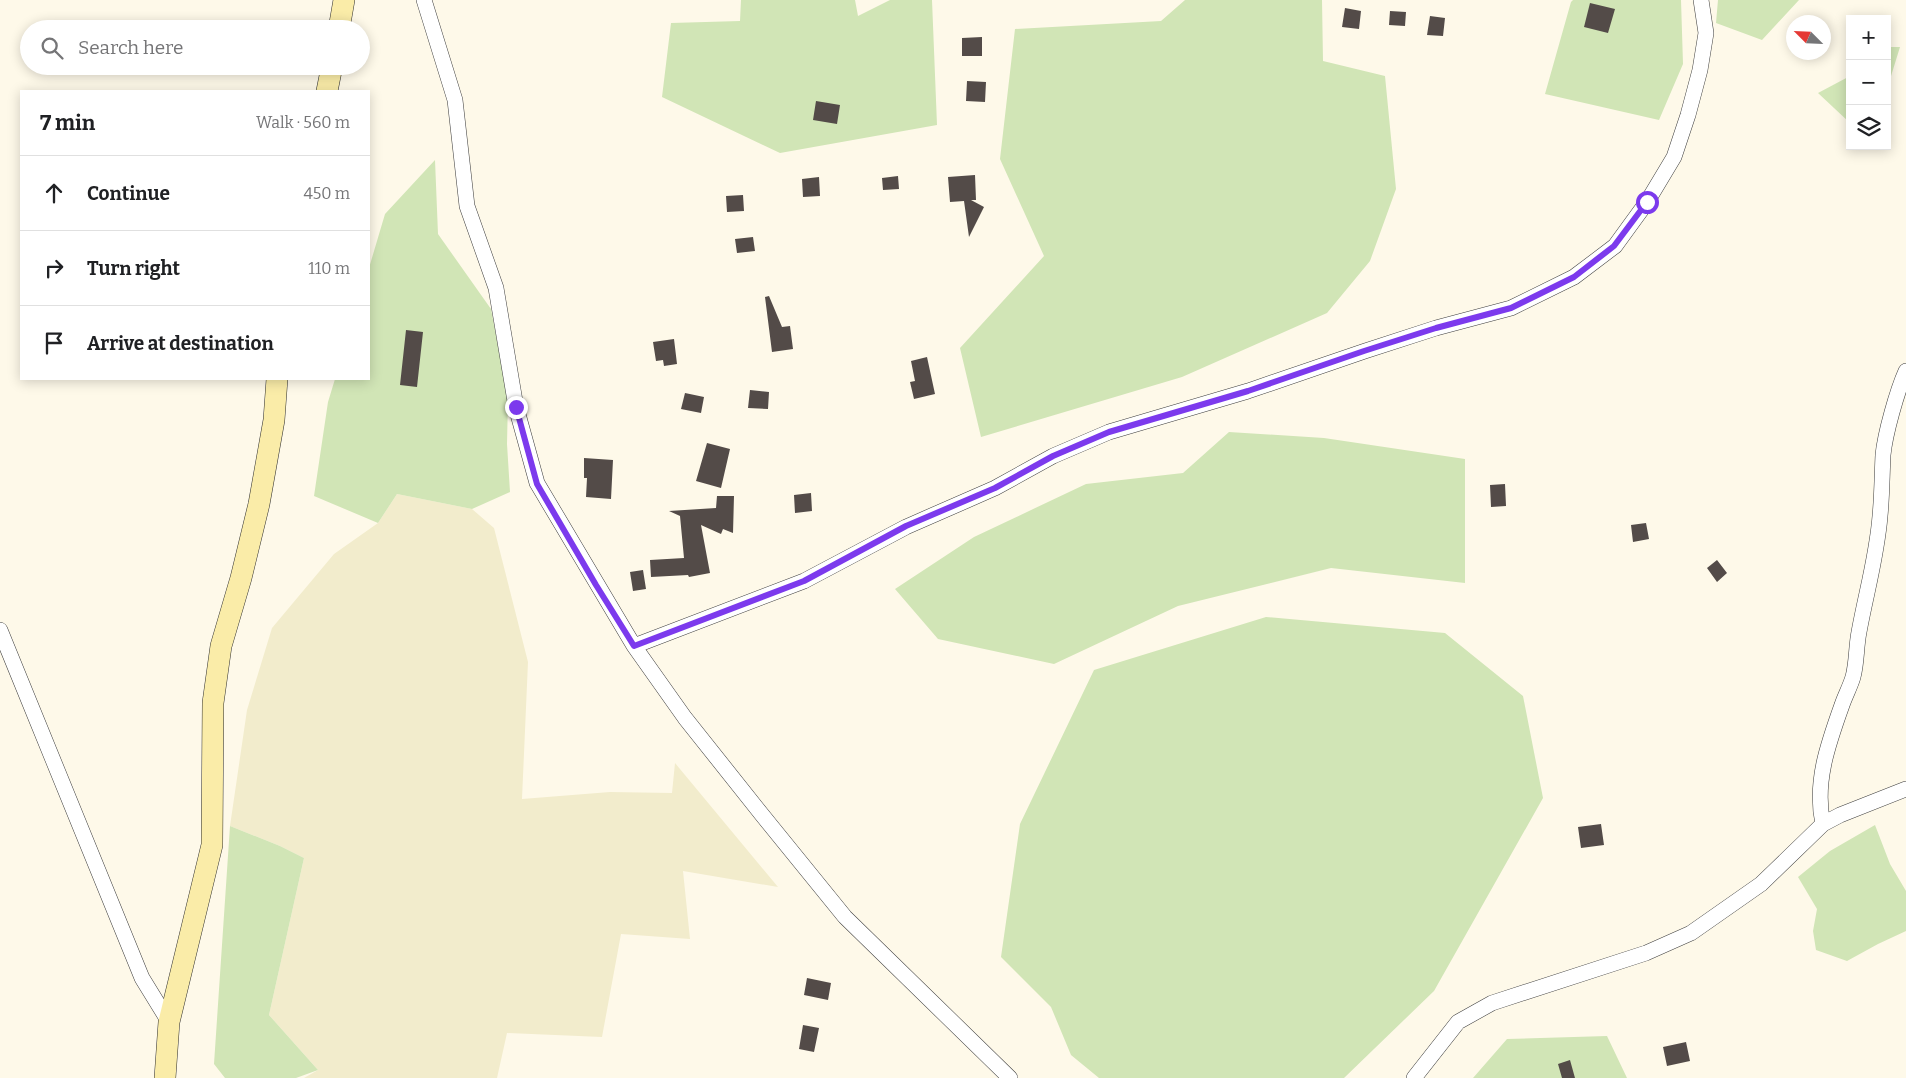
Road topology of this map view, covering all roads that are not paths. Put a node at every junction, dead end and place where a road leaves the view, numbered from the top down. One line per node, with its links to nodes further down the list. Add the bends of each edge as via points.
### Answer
1 (344, 0): 4 (street)
2 (424, 0): 10 (street, via 456,100 467,206 496,288 516,407 537,484)
3 (1701, 0): 10 (street, via 1706,33 1700,70 1674,157 1647,202 1614,246 1574,277 1511,308 1436,328 1248,391 1109,432 1053,456 995,488 906,526 804,581)
4 (341, 20)
5 (330, 75): 6 (street)
6 (327, 90)
7 (1906, 371): 12 (street, via 1883,454 1876,556 1858,635 1857,662 1827,749 1820,782)
8 (277, 380): 13 (street, via 274,420 259,504 219,655 213,703 212,845)
9 (0, 630): 13 (street, via 142,978)
10 (634, 646): 15 (street, via 685,718 845,917)
11 (1906, 789): 12 (street)
12 (1823, 824): 16 (street, via 1761,884 1691,933 1646,954 1492,1003 1458,1022)
13 (169, 1022): 14 (street)
14 (165, 1078)
15 (1010, 1078)
16 (1414, 1078)

